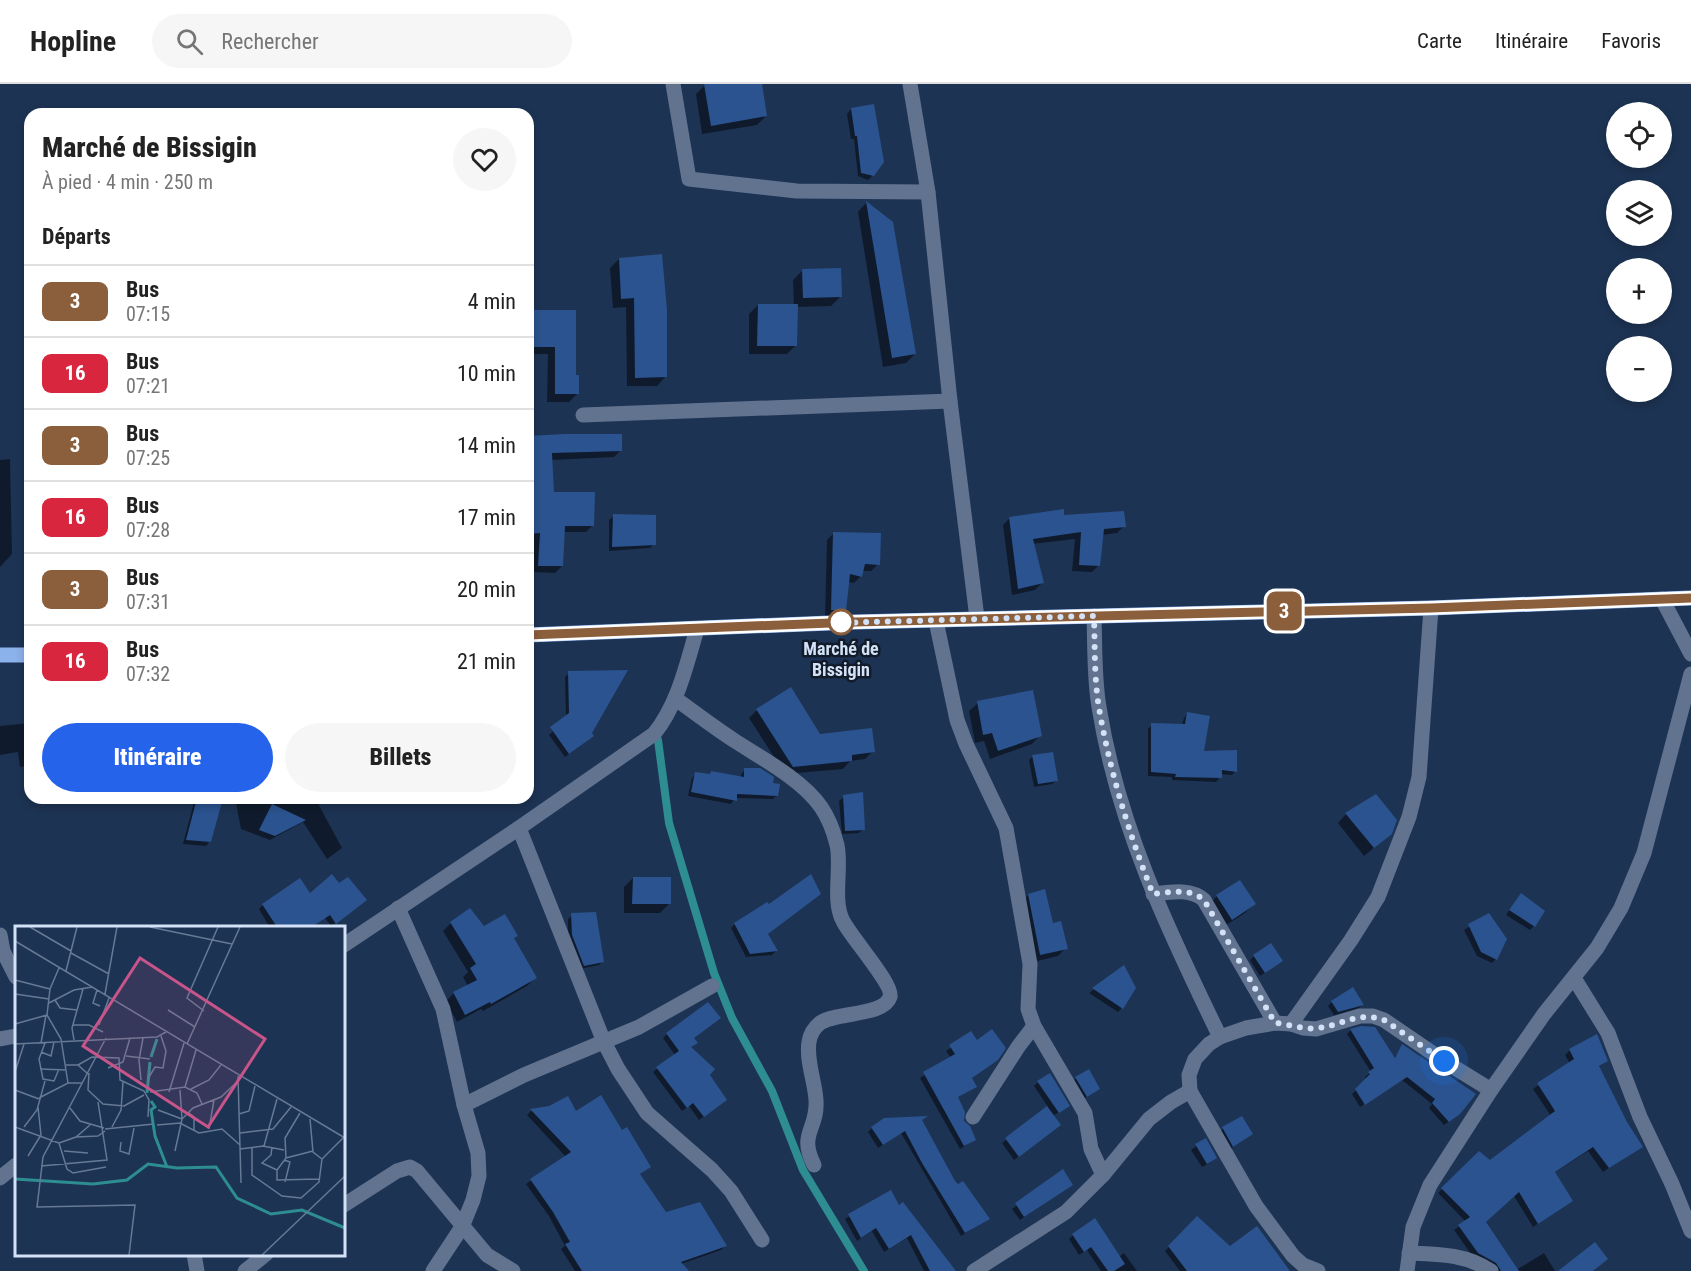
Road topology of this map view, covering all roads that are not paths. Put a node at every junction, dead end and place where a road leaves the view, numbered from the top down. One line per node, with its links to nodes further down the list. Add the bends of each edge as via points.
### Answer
1 (673, 84): 3 (street, via 689,179 797,191)
2 (910, 84): 3 (street)
3 (928, 192): 4 (street)
4 (950, 401): 5 (street); 10 (street)
5 (584, 415)
6 (1691, 598): 7 (main road)
7 (1662, 599): 8 (main road); 14 (street)
8 (1431, 608): 9 (main road); 28 (street, via 1419,777 1409,818 1378,897)
9 (1094, 616): 10 (main road); 20 (street, via 1099,706 1118,794)
10 (978, 618): 11 (main road)
11 (936, 621): 12 (main road); 29 (street, via 957,720 1006,828 1030,964 1028,1008)
12 (697, 629): 13 (main road); 18 (street)
13 (534, 635)
14 (1691, 654)
15 (0, 655): 16 (main road)
16 (24, 655)
17 (1691, 674): 25 (street, via 1644,853 1621,908)
18 (676, 699): 19 (street, via 654,734); 38 (street, via 781,771 822,808 837,845 841,919 890,991 886,1004 877,1010 821,1022 811,1032 808,1044 816,1116 808,1135 807,1151)
19 (519, 828): 21 (street); 33 (street)
20 (1153, 894): 27 (street, via 1190,892 1204,900); 31 (street)
21 (398, 908): 23 (street); 36 (street, via 443,1009)
22 (0, 935): 24 (street)
23 (345, 944)
24 (15, 975)
25 (1574, 978): 34 (street); 44 (street, via 1608,1033)
26 (712, 986): 33 (street)
27 (1275, 1023): 28 (street); 31 (street)
28 (1291, 1024): 34 (street, via 1316,1029 1373,1016)
29 (1034, 1026): 37 (street); 40 (street, via 1085,1113 1091,1149)
30 (15, 1036): 32 (street)
31 (1220, 1037): 35 (street, via 1195,1059 1189,1075)
32 (0, 1039)
33 (604, 1042): 36 (street); 45 (street, via 647,1113 712,1170)
34 (1491, 1090): 46 (street, via 1431,1185 1413,1227)
35 (1190, 1091): 40 (street, via 1149,1119); 54 (street, via 1256,1206 1293,1256)
36 (464, 1105): 43 (street, via 478,1153 479,1176)
37 (973, 1117)
38 (814, 1165)
39 (15, 1166): 41 (street)
40 (1103, 1176): 53 (street, via 1066,1212)
41 (0, 1178)
42 (345, 1204): 43 (street, via 397,1171 410,1167)
43 (462, 1227): 51 (street); 52 (street, via 488,1255)
44 (1691, 1231)
45 (762, 1240)
46 (1409, 1253): 55 (street); 56 (street, via 1468,1259)
47 (194, 1256): 49 (street)
48 (264, 1256): 50 (street)
49 (197, 1271)
50 (245, 1271)
51 (433, 1271)
52 (513, 1271)
53 (974, 1271)
54 (1318, 1271)
55 (1407, 1271)
56 (1491, 1271)

